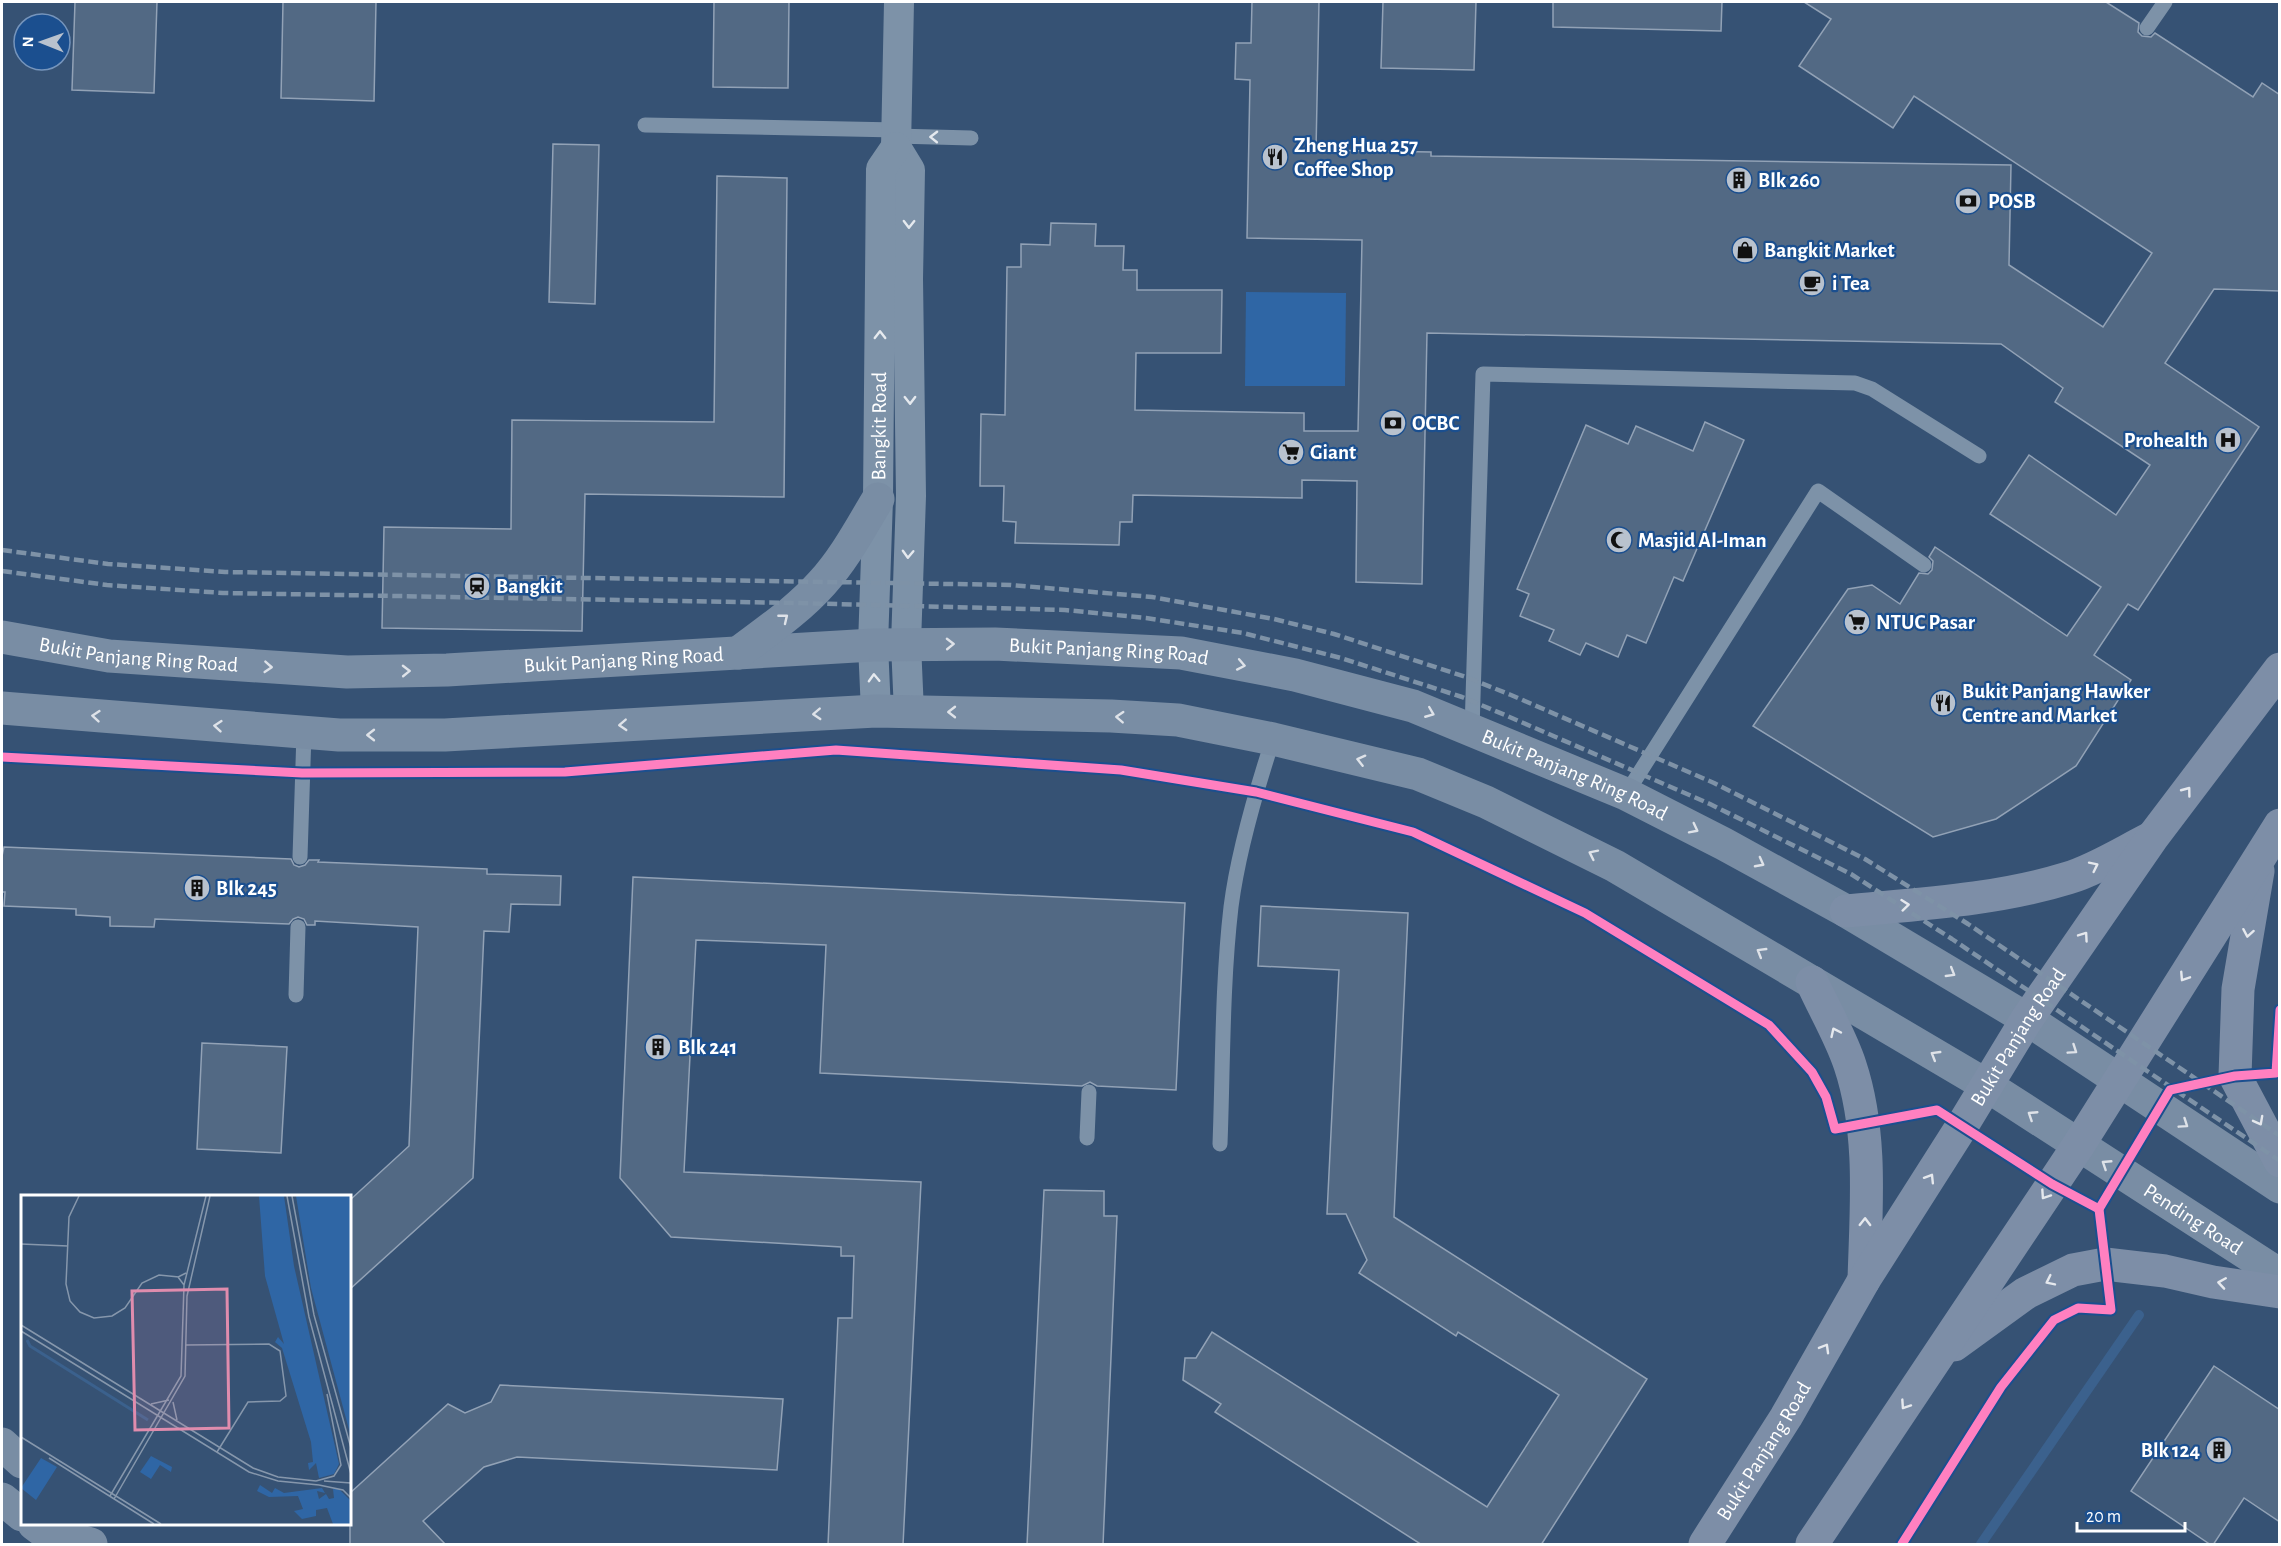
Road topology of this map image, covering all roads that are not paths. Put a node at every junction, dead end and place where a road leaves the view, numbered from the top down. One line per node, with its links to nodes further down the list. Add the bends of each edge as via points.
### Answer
1 (899, 2): 5 (street, Bangkit Road)
2 (2165, 2): 3 (lane)
3 (2147, 28)
4 (645, 125): 5 (lane)
5 (896, 138): 6 (lane, one-way to 5); 8 (street, Bangkit Road, one-way to 5, via 881,169); 11 (street, Bangkit Road, one-way to 11, via 910,170)
6 (971, 138)
7 (1979, 456): 18 (lane, via 1872,389 1855,383 1483,374)
8 (878, 499): 12 (street, Bangkit Road); 13 (main road, one-way to 8, via 822,583 845,554)
9 (1924, 564): 21 (lane, via 1818,491)
10 (2, 637): 13 (main road, Bukit Panjang Ring Road, one-way to 13, via 109,656 347,672)
11 (906, 644): 12 (main road, Bukit Panjang Ring Road); 17 (street, Bangkit Road); 18 (main road, Bukit Panjang Ring Road, one-way to 18, via 1181,653 1295,675 1413,706)
12 (873, 645): 13 (main road, Bukit Panjang Ring Road); 16 (street, Bangkit Road, one-way to 12)
13 (738, 654)
14 (2280, 669): 23 (main road, Bukit Panjang Road, one-way to 14)
15 (2, 708): 19 (main road, one-way to 15)
16 (876, 711): 17 (main road); 19 (main road, one-way to 19, via 445,735)
17 (909, 712): 20 (main road, one-way to 17, via 1178,720)
18 (1472, 730): 21 (main road, Bukit Panjang Ring Road)
19 (304, 733): 25 (lane)
20 (1273, 739): 28 (main road, one-way to 20, via 1615,866 1486,802 1418,774); 35 (lane, via 1256,792 1232,905)
21 (1626, 794): 26 (main road, Bukit Panjang Ring Road, one-way to 26)
22 (2280, 825): 24 (main road)
23 (2152, 838): 26 (main road, one-way to 23, via 2020,890 2070,877); 30 (main road, Bukit Panjang Road, one-way to 23)
24 (2261, 854): 31 (main road, one-way to 31); 37 (main road, one-way to 37, via 2238,989 2235,1076)
25 (300, 857)
26 (1846, 911): 30 (main road, Bukit Panjang Ring Road, one-way to 30)
27 (298, 927): 29 (lane)
28 (1812, 982): 32 (main road, one-way to 28); 40 (main road, one-way to 28, via 1864,1125 1850,1065)
29 (296, 995)
30 (2027, 1019): 31 (main road, Bukit Panjang Ring Road, one-way to 31); 32 (main road, Bukit Panjang Road)
31 (2118, 1080): 36 (main road); 38 (main road, one-way to 38)
32 (1986, 1085): 36 (main road, Pending Road, one-way to 32); 40 (main road, Bukit Panjang Road, one-way to 32)
33 (1089, 1092): 34 (lane)
34 (1087, 1138)
35 (1220, 1144)
36 (2078, 1146): 39 (main road, Pending Road, one-way to 36); 42 (main road, one-way to 42)
37 (2280, 1161)
38 (2280, 1187)
39 (2280, 1275)
40 (1864, 1280): 50 (main road, Bukit Panjang Road, one-way to 40, via 1786,1417)
41 (2280, 1292): 42 (main road, one-way to 42, via 2105,1264 2073,1270 2026,1293)
42 (1938, 1357): 51 (main road, one-way to 51)
43 (2, 1444): 44 (main road)
44 (21, 1461)
45 (2, 1499): 46 (main road)
46 (21, 1514)
47 (35, 1525): 49 (main road)
48 (81, 1525): 49 (main road)
49 (92, 1545)
50 (1705, 1545)
51 (1812, 1545)

